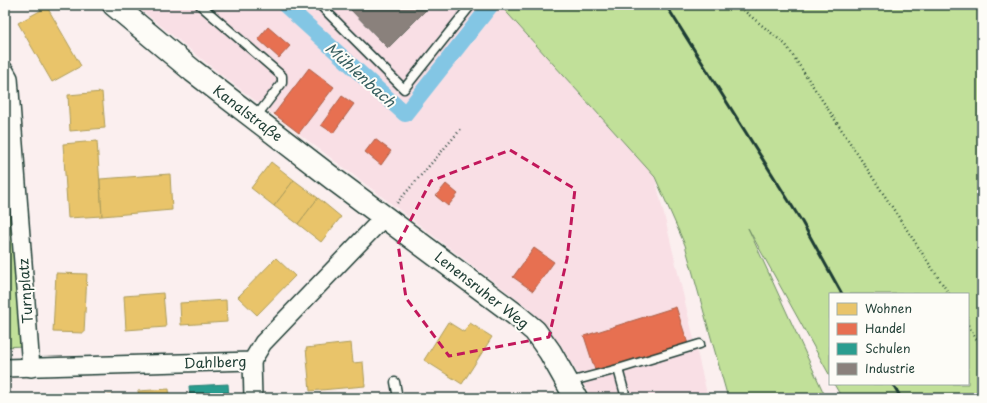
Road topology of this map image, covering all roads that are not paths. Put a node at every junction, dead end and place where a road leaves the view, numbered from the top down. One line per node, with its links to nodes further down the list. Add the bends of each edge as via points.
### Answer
1 (114, 5): 6 (street, Kanalstraße)
2 (200, 5): 6 (lane, via 282,76 282,83)
3 (320, 5): 4 (lane, via 404,89)
4 (471, 5)
5 (5, 71): 11 (street, Turnplatz, via 9,78)
6 (255, 119): 7 (street, Kanalstraße)
7 (385, 216): 9 (street, Dahlberg, via 263,343); 14 (street, Lenensruher Weg, via 535,331)
8 (700, 344): 12 (lane)
9 (252, 361): 11 (street, Dahlberg); 15 (street)
10 (5, 368): 11 (street, Dahlberg)
11 (31, 368)
12 (618, 370): 14 (lane); 17 (lane)
13 (396, 382): 16 (lane)
14 (572, 390)
15 (253, 398)
16 (398, 398)
17 (626, 398)

